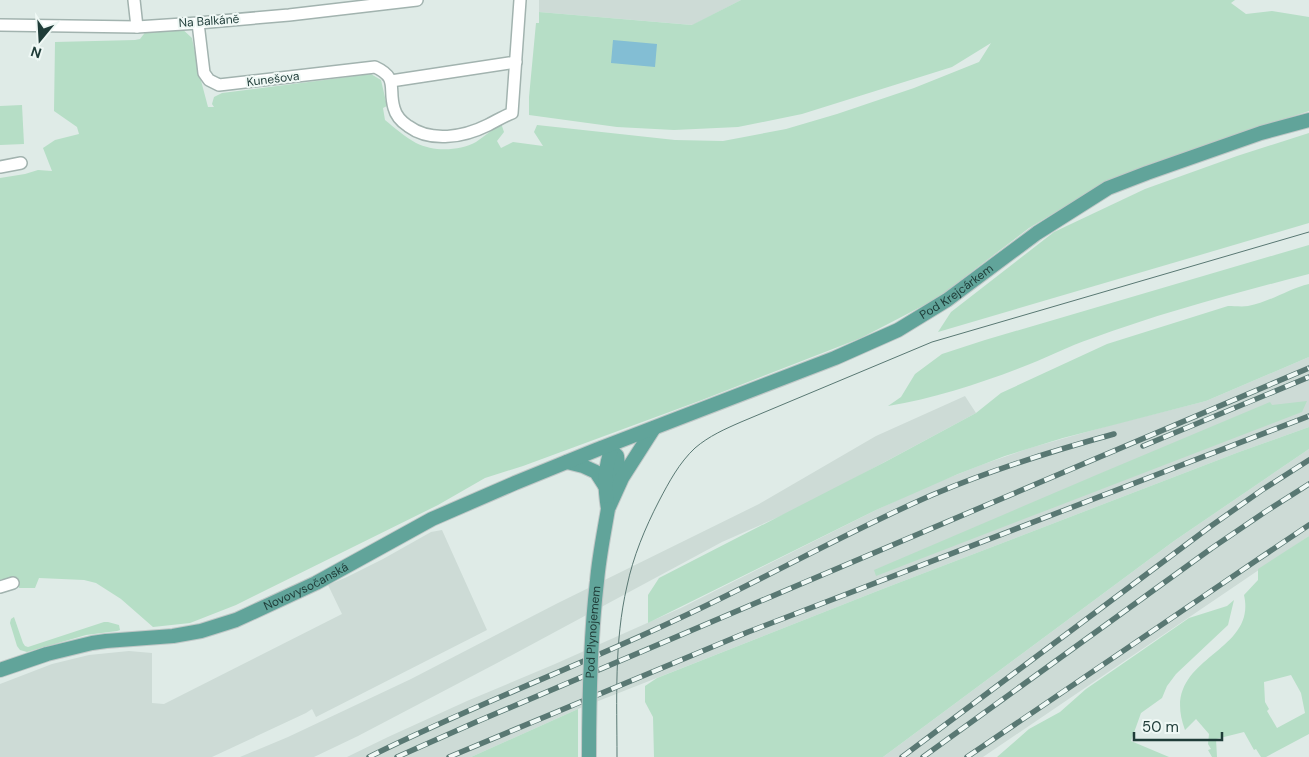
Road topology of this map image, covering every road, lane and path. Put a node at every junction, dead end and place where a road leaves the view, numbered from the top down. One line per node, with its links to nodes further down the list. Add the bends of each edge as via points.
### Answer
1 (134, 0): 7 (street)
2 (417, 0): 4 (street, Na Balkáně)
3 (520, 0): 8 (street)
4 (330, 5): 5 (street, Na Balkáně, via 289,14)
5 (198, 23): 7 (street, Na Balkáně); 9 (street, Kunešova, via 204,74 208,80 220,85 375,67 384,71)
6 (0, 25): 7 (street, Na Balkáně)
7 (137, 27)
8 (516, 62): 9 (street); 9 (street, via 512,113 452,137 426,135 401,121 394,110)
9 (391, 80)
10 (1309, 120): 13 (main road, Pod Krejcárkem, via 1261,133 1108,188 1037,233 947,300 898,330 835,358)
11 (22, 163): 12 (street)
12 (0, 167)
13 (654, 428): 14 (main road, Pod Krejcárkem); 17 (main road, via 622,478)
14 (605, 448): 15 (main road, Novovysočanská); 16 (main road); 17 (main road, via 617,456 618,466)
15 (567, 462): 16 (main road, via 596,472); 20 (main road, Novovysočanská, via 432,519 316,583 236,620 173,636 92,643)
16 (605, 486): 17 (main road)
17 (608, 509): 21 (main road, Pod Plynojemem, bridge, via 594,610)
18 (12, 583): 19 (street)
19 (0, 587)
20 (0, 670)
21 (589, 757)

